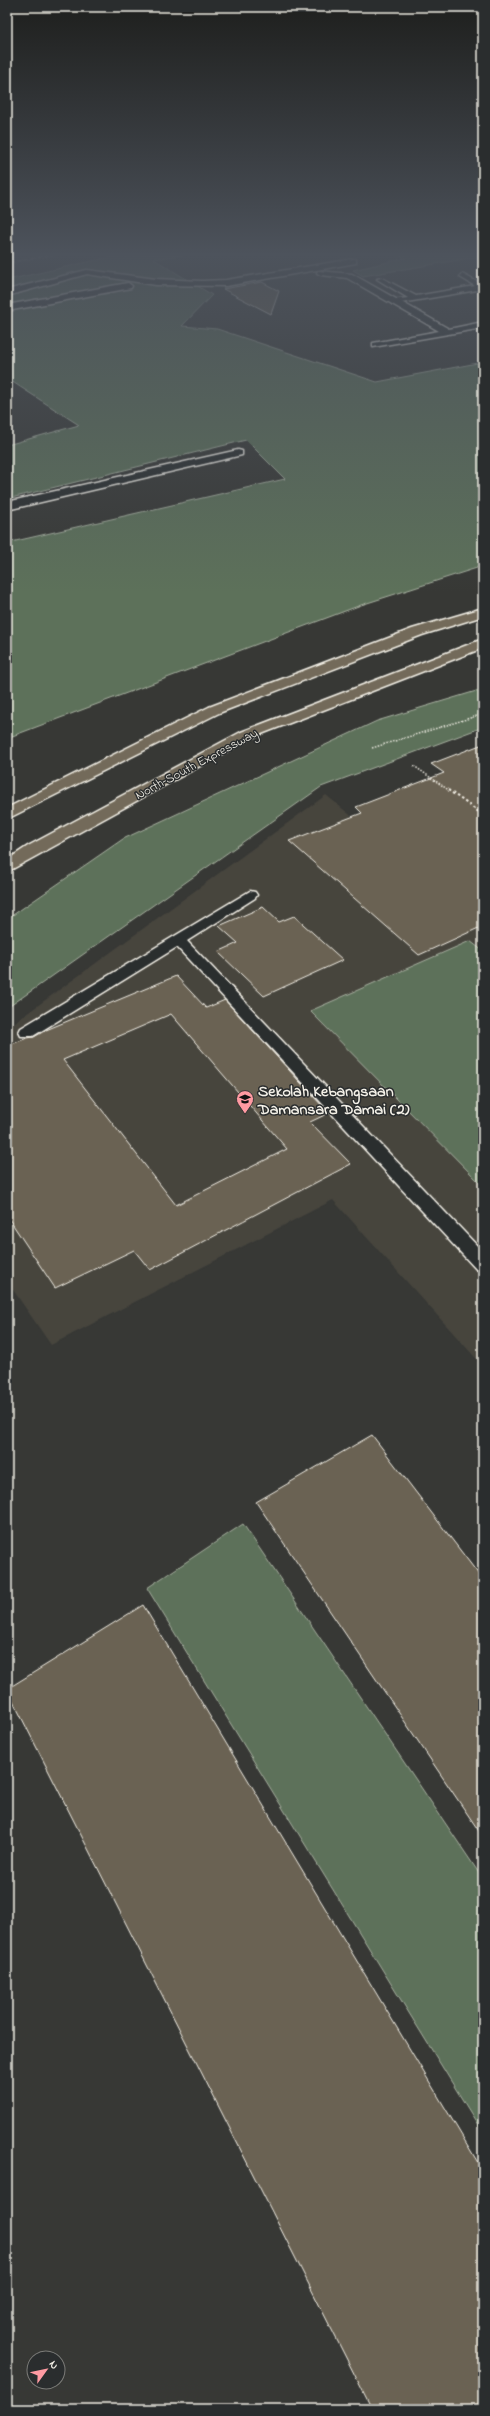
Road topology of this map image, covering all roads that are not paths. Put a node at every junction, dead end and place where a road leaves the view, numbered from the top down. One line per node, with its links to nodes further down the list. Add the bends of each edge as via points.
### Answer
1 (238, 453): 2 (street)
2 (7, 506)
3 (483, 612): 5 (highway, via 417,632 214,710)
4 (483, 643): 6 (highway, North–South Expressway, via 246,735)
5 (7, 814)
6 (7, 867)
7 (250, 895): 8 (lane)
8 (178, 940): 9 (lane); 10 (lane)
9 (27, 1032)
10 (483, 1264)

